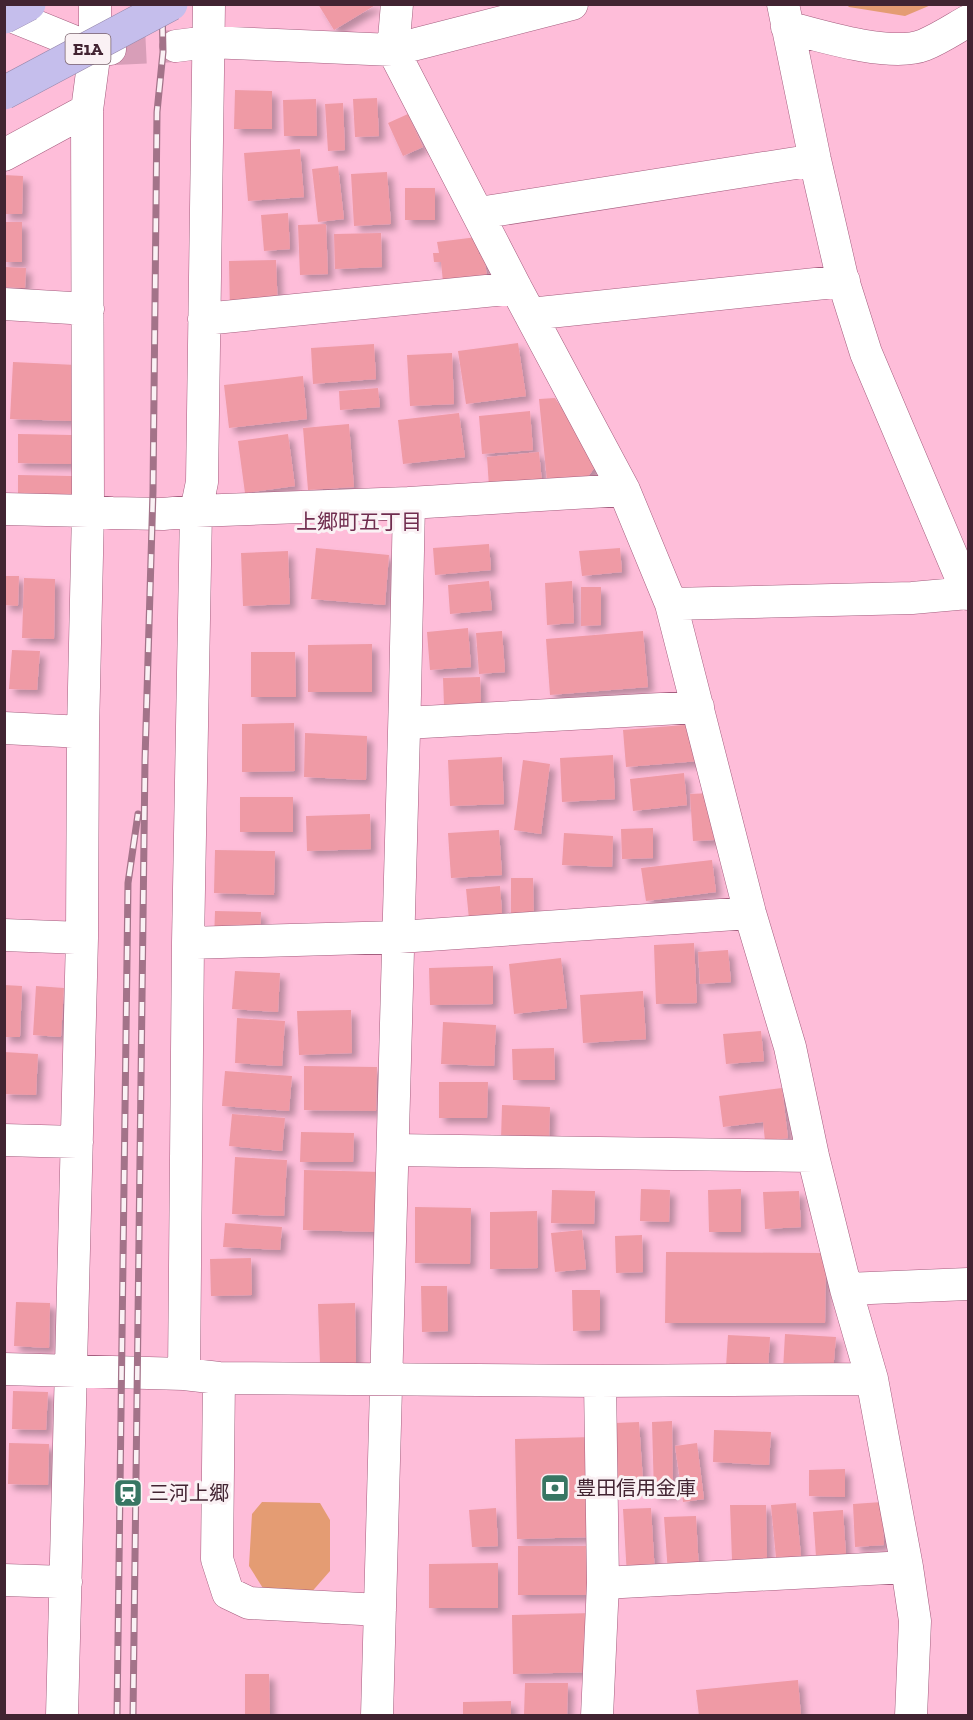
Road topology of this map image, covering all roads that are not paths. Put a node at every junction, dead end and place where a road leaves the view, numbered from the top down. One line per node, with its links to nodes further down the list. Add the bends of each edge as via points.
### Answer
1 (29, 4): 9 (highway, bridge)
2 (95, 4): 13 (street)
3 (171, 4): 15 (highway, E1A, bridge)
4 (209, 4): 11 (street)
5 (397, 4): 14 (street)
6 (572, 4): 14 (street)
7 (4, 12): 13 (street)
8 (785, 16): 10 (street, via 849,44 904,49 922,46); 18 (street)
9 (4, 17)
10 (969, 21)
11 (208, 42): 12 (street); 14 (street); 24 (street)
12 (176, 46)
13 (104, 50): 16 (street)
14 (393, 50): 19 (street)
15 (4, 93)
16 (87, 110): 17 (street); 23 (street)
17 (4, 155)
18 (815, 160): 19 (street); 20 (street)
19 (479, 213): 21 (street)
20 (844, 281): 21 (street); 30 (street, via 866,353)
21 (523, 301): 24 (street); 25 (street)
22 (4, 304): 23 (street)
23 (88, 309): 28 (street)
24 (204, 319): 29 (street, via 202,482)
25 (624, 490): 26 (street); 31 (street)
26 (409, 503): 29 (street); 33 (street)
27 (4, 509): 28 (street)
28 (88, 511): 29 (street); 35 (street)
29 (196, 511): 40 (street)
30 (969, 593): 31 (street)
31 (671, 604): 32 (street)
32 (698, 707): 33 (street); 36 (street)
33 (405, 709): 39 (street)
34 (4, 728): 35 (street)
35 (83, 732): 38 (street)
36 (750, 913): 39 (street); 44 (street, via 790,1047)
37 (4, 935): 38 (street)
38 (82, 938): 42 (street)
39 (399, 938): 40 (street); 43 (street)
40 (189, 943): 49 (street)
41 (4, 1140): 42 (street)
42 (77, 1142): 48 (street)
43 (393, 1150): 44 (street); 51 (street)
44 (813, 1156): 46 (street)
45 (969, 1284): 46 (street)
46 (846, 1289): 52 (street)
47 (4, 1369): 48 (street)
48 (72, 1370): 49 (street); 56 (street)
49 (184, 1374): 50 (street)
50 (219, 1378): 51 (street); 58 (street, via 217,1559 228,1593 249,1603)
51 (387, 1378): 53 (street); 58 (street)
52 (872, 1379): 53 (street); 54 (street)
53 (600, 1381): 57 (street)
54 (907, 1567): 57 (street); 62 (street, via 915,1622)
55 (4, 1580): 56 (street)
56 (66, 1582): 59 (street)
57 (603, 1583): 61 (street)
58 (380, 1610): 60 (street)
59 (62, 1716)
60 (377, 1716)
61 (597, 1716)
62 (911, 1716)

